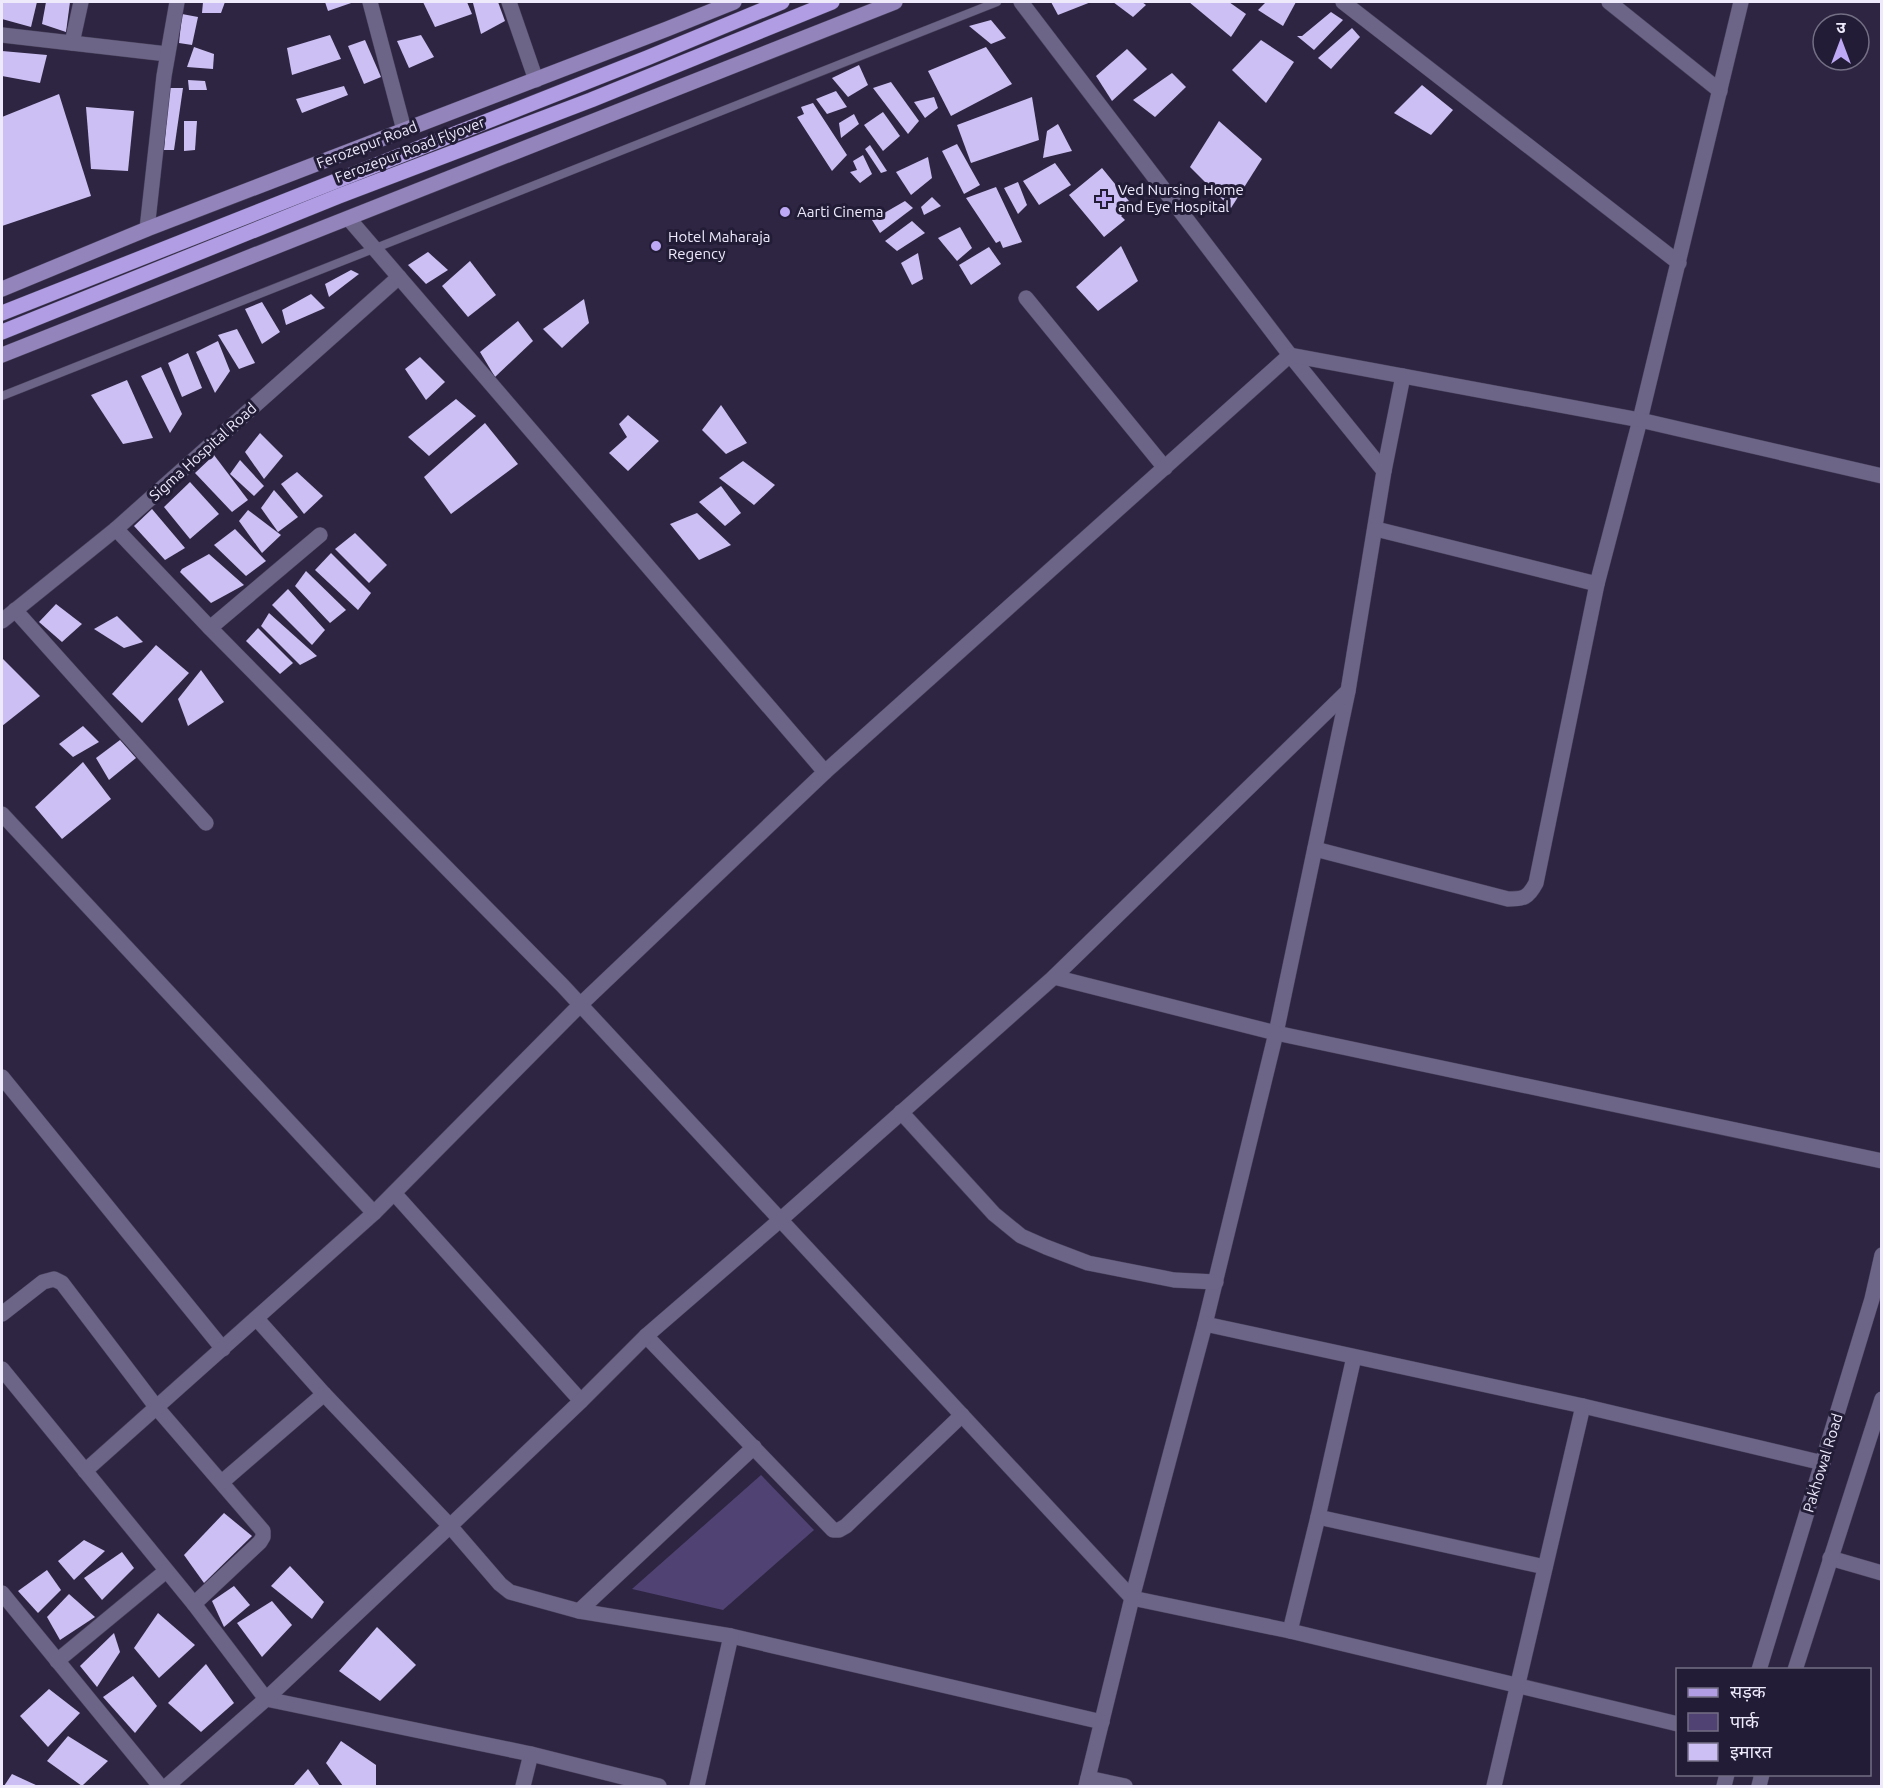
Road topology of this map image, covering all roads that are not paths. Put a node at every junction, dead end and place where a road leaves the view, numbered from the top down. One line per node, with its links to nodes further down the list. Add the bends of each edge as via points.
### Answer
1 (81, 2): 15 (street)
2 (177, 2): 16 (street)
3 (370, 2): 19 (street)
4 (509, 2): 17 (street)
5 (734, 2): 17 (main road, Ferozepur Road)
6 (782, 2): 27 (main road, Ferozepur Road Flyover)
7 (832, 2): 28 (main road, Ferozepur Road Flyover)
8 (895, 2): 20 (main road)
9 (998, 2): 22 (lane)
10 (1021, 2): 30 (street)
11 (1343, 2): 23 (street)
12 (1609, 2): 18 (street)
13 (1741, 2): 18 (street)
14 (2, 35): 15 (street)
15 (72, 43): 16 (street)
16 (167, 54): 21 (street)
17 (536, 80): 19 (main road, Ferozepur Road)
18 (1720, 91): 23 (street)
19 (404, 130): 21 (main road, Ferozepur Road)
20 (349, 219): 22 (street); 29 (main road)
21 (147, 229): 25 (main road, Ferozepur Road)
22 (375, 248): 24 (street); 32 (lane)
23 (1679, 263): 33 (street)
24 (399, 277): 38 (street, Sigma Hospital Road); 45 (street)
25 (2, 290)
26 (1026, 298): 34 (street)
27 (2, 313)
28 (2, 332)
29 (2, 355)
30 (1290, 355): 31 (street); 34 (street); 35 (street)
31 (1403, 376): 33 (street); 35 (street)
32 (2, 396)
33 (1640, 420): 36 (street); 40 (street)
34 (1165, 468): 45 (street)
35 (1384, 471): 37 (street)
36 (1881, 476)
37 (1376, 529): 40 (street); 44 (street)
38 (116, 530): 41 (street, Sigma Hospital Road); 43 (street)
39 (320, 535): 43 (street)
40 (1597, 585): 48 (street, via 1531,893 1522,899 1508,898)
41 (15, 610): 42 (street, Sigma Hospital Road); 47 (street)
42 (2, 621)
43 (210, 628): 50 (street)
44 (1348, 691): 48 (street); 49 (street)
45 (825, 772): 50 (street)
46 (2, 814): 56 (street)
47 (206, 823)
48 (1315, 849): 51 (street)
49 (1054, 977): 51 (street); 53 (street)
50 (580, 1005): 55 (street); 57 (street)
51 (1276, 1033): 54 (street); 59 (street)
52 (2, 1077): 65 (street)
53 (901, 1112): 57 (street); 59 (street, via 994,1214 1021,1236 1098,1265 1174,1280)
54 (1881, 1161)
55 (394, 1193): 56 (street); 70 (street)
56 (374, 1213): 62 (street)
57 (779, 1221): 64 (street); 73 (street)
58 (1881, 1255): 60 (street, Pakhowal Road)
59 (1216, 1282): 63 (street)
60 (1877, 1300): 76 (street, Pakhowal Road)
61 (2, 1314): 72 (street, via 43,1282 54,1279 62,1283)
62 (257, 1318): 65 (street); 68 (street)
63 (1205, 1324): 66 (street); 86 (street)
64 (645, 1336): 70 (street); 75 (street)
65 (223, 1349): 72 (street)
66 (1354, 1358): 71 (street); 79 (street)
67 (3, 1372): 77 (street)
68 (324, 1394): 78 (street); 80 (street)
69 (1881, 1399): 74 (street)
70 (581, 1401): 80 (street)
71 (1583, 1406): 76 (street); 82 (street)
72 (157, 1408): 77 (street); 78 (street)
73 (962, 1415): 75 (street, via 839,1530 828,1527); 86 (street)
74 (1875, 1441): 81 (street)
75 (754, 1447): 88 (street)
76 (1823, 1463): 92 (street, Pakhowal Road)
77 (85, 1471): 83 (street)
78 (222, 1482): 87 (street, via 260,1527 263,1537)
79 (1318, 1516): 82 (street); 89 (street)
80 (450, 1526): 88 (street, via 510,1592); 95 (street)
81 (1830, 1558): 84 (street); 93 (street)
82 (1545, 1567): 94 (street)
83 (166, 1571): 87 (street); 91 (street)
84 (1881, 1573)
85 (2, 1593): 91 (street)
86 (1132, 1598): 89 (street); 96 (street)
87 (194, 1604): 95 (street)
88 (579, 1611): 90 (street)
89 (1290, 1631): 94 (street)
90 (731, 1636): 96 (street); 104 (street)
91 (57, 1661): 100 (street)
92 (1760, 1668)
93 (1796, 1668)
94 (1517, 1686): 97 (street); 106 (street)
95 (266, 1699): 98 (street); 101 (street)
96 (1102, 1722): 99 (street)
97 (1676, 1724)
98 (531, 1754): 102 (street); 103 (street)
99 (1087, 1782): 105 (street)
100 (160, 1786)
101 (166, 1786)
102 (523, 1786)
103 (659, 1786)
104 (696, 1786)
105 (1125, 1786)
106 (1494, 1786)

